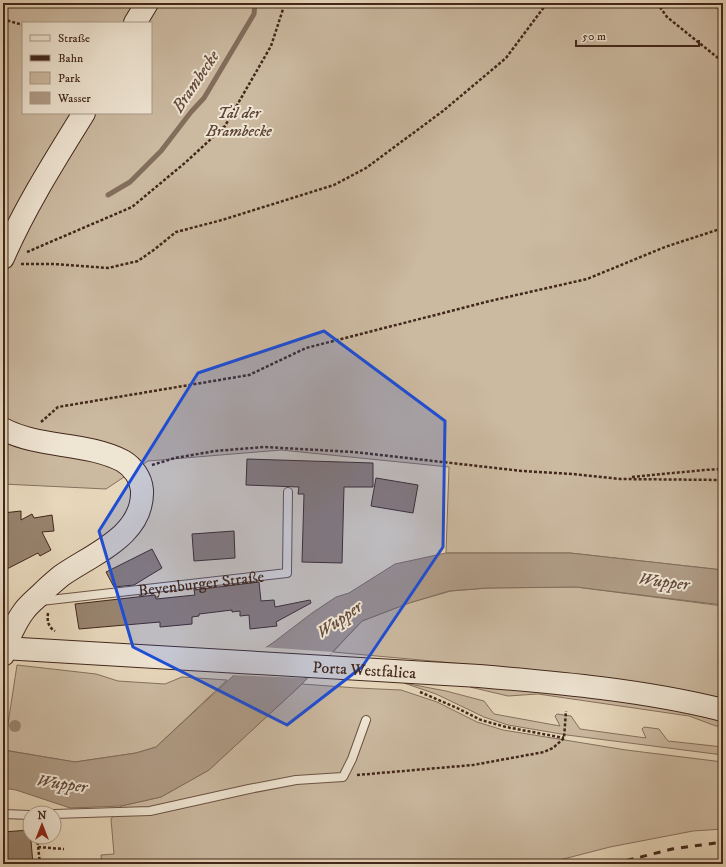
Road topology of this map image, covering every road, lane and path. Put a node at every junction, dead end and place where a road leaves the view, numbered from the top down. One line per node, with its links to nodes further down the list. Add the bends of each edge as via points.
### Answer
1 (146, 3): 6 (main road)
2 (285, 3): 11 (path, via 271,46 225,126 132,207)
3 (547, 3): 12 (path, via 506,58 443,111 366,168 334,185 176,232 138,261 108,268)
4 (657, 3): 8 (path, via 667,17)
5 (3, 18): 7 (path)
6 (136, 22)
7 (22, 25)
8 (723, 62)
9 (83, 114): 12 (main road, via 21,219)
10 (723, 226): 14 (path, via 587,279 490,300 306,348 249,375 58,407)
11 (24, 253)
12 (10, 261)
13 (3, 429): 14 (main road)
14 (24, 437): 16 (main road, via 109,455)
15 (723, 469): 17 (path)
16 (134, 471): 17 (path, via 175,458 215,451 264,447 354,452 522,471); 20 (main road, via 140,480 141,506 128,529 113,543 60,577)
17 (620, 478): 18 (path)
18 (723, 480)
19 (288, 492): 20 (lane, Beyenburger Straße, via 287,573)
20 (33, 602): 21 (main road, via 24,612)
21 (3, 650): 23 (main road, Porta Westfalica, via 479,676 654,695)
22 (417, 691): 26 (path, via 481,720)
23 (723, 710)
24 (566, 711): 26 (path)
25 (366, 720): 27 (lane, via 352,759)
26 (564, 738): 27 (path, via 544,752 516,758 473,765)
27 (342, 777): 29 (lane, via 296,780 150,811)
28 (3, 814): 30 (lane)
29 (62, 814)
30 (22, 815)
31 (38, 845): 32 (path)
32 (38, 848): 33 (path); 34 (path)
33 (64, 849)
34 (40, 864)

